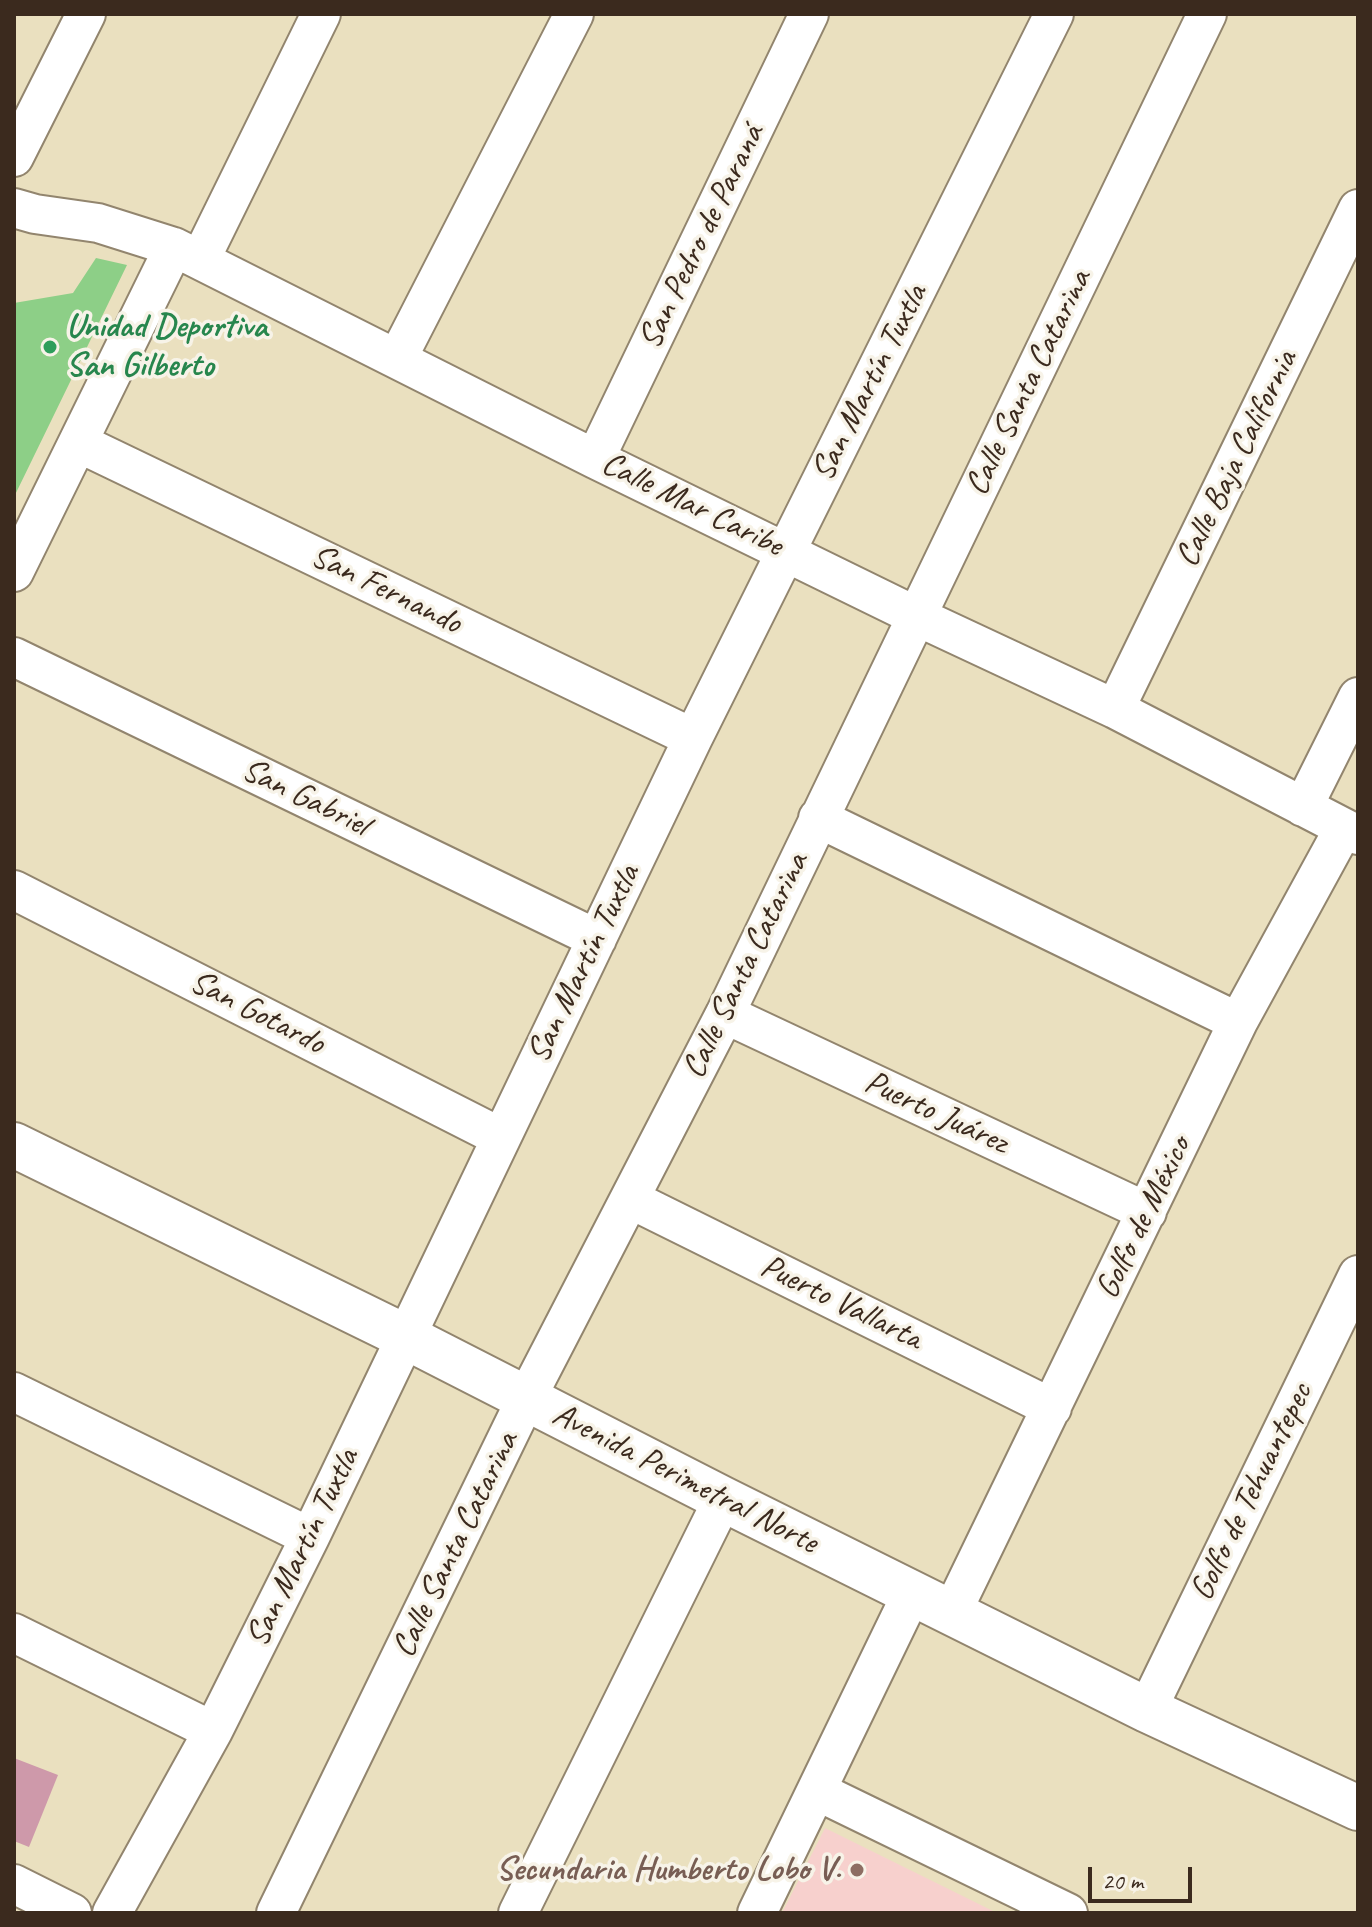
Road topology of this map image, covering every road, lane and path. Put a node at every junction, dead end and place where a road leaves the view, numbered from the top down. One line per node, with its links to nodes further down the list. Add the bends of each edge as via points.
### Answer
1 (86, 14): 7 (street)
2 (321, 14): 10 (street)
3 (574, 14): 11 (street)
4 (809, 14): 13 (street, San Pedro de Paraná)
5 (1054, 14): 14 (street, San Martín Tuxtla)
6 (1207, 14): 16 (street, Calle Santa Catarina)
7 (14, 157)
8 (14, 208): 10 (street, Calle Mar Caribe, via 98,223)
9 (1358, 209): 19 (street, Calle Baja California)
10 (187, 253): 11 (street, Calle Mar Caribe); 12 (street)
11 (397, 359): 13 (street, Calle Mar Caribe)
12 (79, 443): 15 (street); 20 (street, San Fernando)
13 (595, 459): 14 (street, Calle Mar Caribe)
14 (786, 550): 16 (street, Calle Mar Caribe); 20 (street, San Martín Tuxtla)
15 (14, 572)
16 (916, 616): 19 (street, Calle Mar Caribe); 22 (street, Calle Santa Catarina)
17 (14, 657): 25 (street, San Gabriel)
18 (1358, 697): 21 (street)
19 (1115, 709): 21 (street, Calle Mar Caribe)
20 (693, 738): 25 (street, San Martín Tuxtla)
21 (1303, 807): 23 (street, Calle Mar Caribe)
22 (818, 818): 26 (street, Calle Santa Catarina); 27 (street)
23 (1351, 832): 27 (street, Golfo de México)
24 (14, 890): 28 (street, San Gotardo)
25 (597, 939): 28 (street, San Martín Tuxtla)
26 (725, 1014): 30 (street, Calle Santa Catarina); 31 (street, Puerto Juárez)
27 (1238, 1022): 31 (street, Golfo de México)
28 (500, 1137): 33 (street, San Martín Tuxtla)
29 (14, 1145): 33 (street, Avenida Perimetral Norte)
30 (630, 1199): 35 (street, Calle Santa Catarina); 36 (street, Puerto Vallarta)
31 (1147, 1212): 36 (street, Golfo de México)
32 (1358, 1275): 42 (street, Golfo de Tehuantepec)
33 (406, 1337): 35 (street, Avenida Perimetral Norte); 38 (street, San Martín Tuxtla)
34 (14, 1392): 38 (street)
35 (526, 1399): 37 (street, Avenida Perimetral Norte); 49 (street, Calle Santa Catarina)
36 (1052, 1408): 40 (street, Golfo de México)
37 (723, 1499): 39 (street, Avenida Perimetral Norte); 50 (street)
38 (310, 1537): 43 (street, San Martín Tuxtla)
39 (912, 1593): 40 (street, Avenida Perimetral Norte); 44 (street)
40 (952, 1612): 42 (street, Avenida Perimetral Norte)
41 (14, 1633): 43 (street)
42 (1147, 1710): 45 (street, Avenida Perimetral Norte)
43 (213, 1731): 48 (street, San Martín Tuxtla)
44 (817, 1791): 51 (street); 52 (street)
45 (1354, 1795)
46 (14, 1884): 47 (street)
47 (72, 1913)
48 (112, 1913)
49 (276, 1913)
50 (518, 1913)
51 (757, 1913)
52 (1068, 1913)

